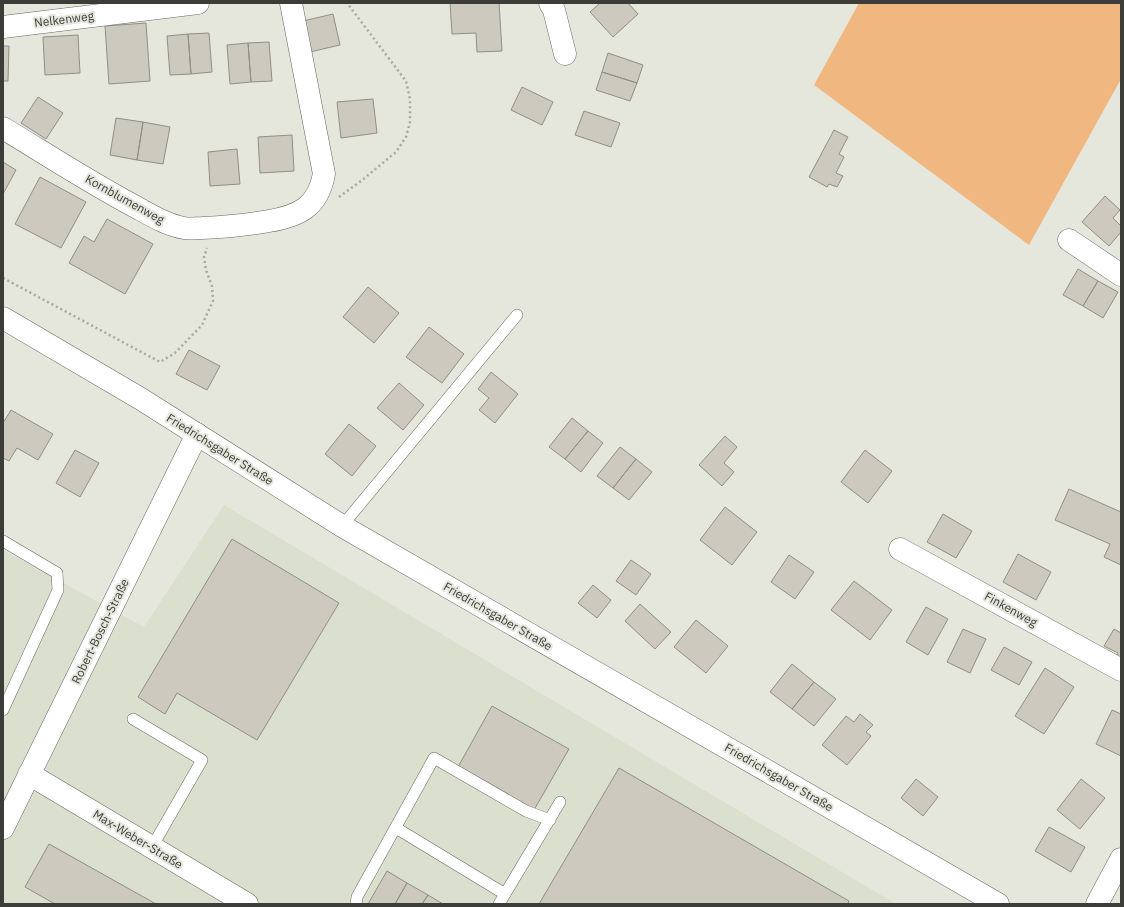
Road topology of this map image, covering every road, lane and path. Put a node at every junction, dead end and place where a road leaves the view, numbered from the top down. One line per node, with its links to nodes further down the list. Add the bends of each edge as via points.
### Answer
1 (198, 3): 5 (street, Nelkenweg)
2 (291, 3): 9 (street, Kornblumenweg, via 323,164 322,186 317,195 299,213 265,222)
3 (347, 3): 8 (path, via 406,80 410,99 410,122 406,138 396,152 361,182)
4 (550, 3): 6 (street)
5 (3, 27)
6 (565, 54)
7 (3, 128): 9 (street, Kornblumenweg, via 118,198 162,220 184,228)
8 (336, 199)
9 (217, 227): 12 (path, via 204,257 214,301 202,325 175,353 160,362)
10 (1070, 240): 11 (street)
11 (1121, 275)
12 (3, 278)
13 (517, 315): 16 (lane)
14 (3, 318): 15 (street, Friedrichsgaber Straße)
15 (197, 434): 16 (street, Friedrichsgaber Straße); 22 (street, Robert-Bosch-Straße)
16 (342, 526): 33 (street, Friedrichsgaber Straße)
17 (3, 541): 20 (lane, via 57,573 58,590)
18 (900, 549): 19 (street, Finkenweg)
19 (1121, 670)
20 (3, 710)
21 (132, 719): 27 (lane, via 202,760)
22 (29, 774): 25 (street, Robert-Bosch-Straße); 27 (street, Max-Weber-Straße)
23 (560, 802): 24 (lane)
24 (550, 820): 26 (lane, via 526,811 434,758); 29 (lane)
25 (3, 828)
26 (396, 828): 29 (lane); 31 (lane, via 357,897)
27 (152, 847): 30 (street, Max-Weber-Straße)
28 (1121, 859): 34 (street)
29 (505, 894): 32 (lane)
30 (247, 904)
31 (356, 904)
32 (499, 904)
33 (998, 904)
34 (1097, 904)

